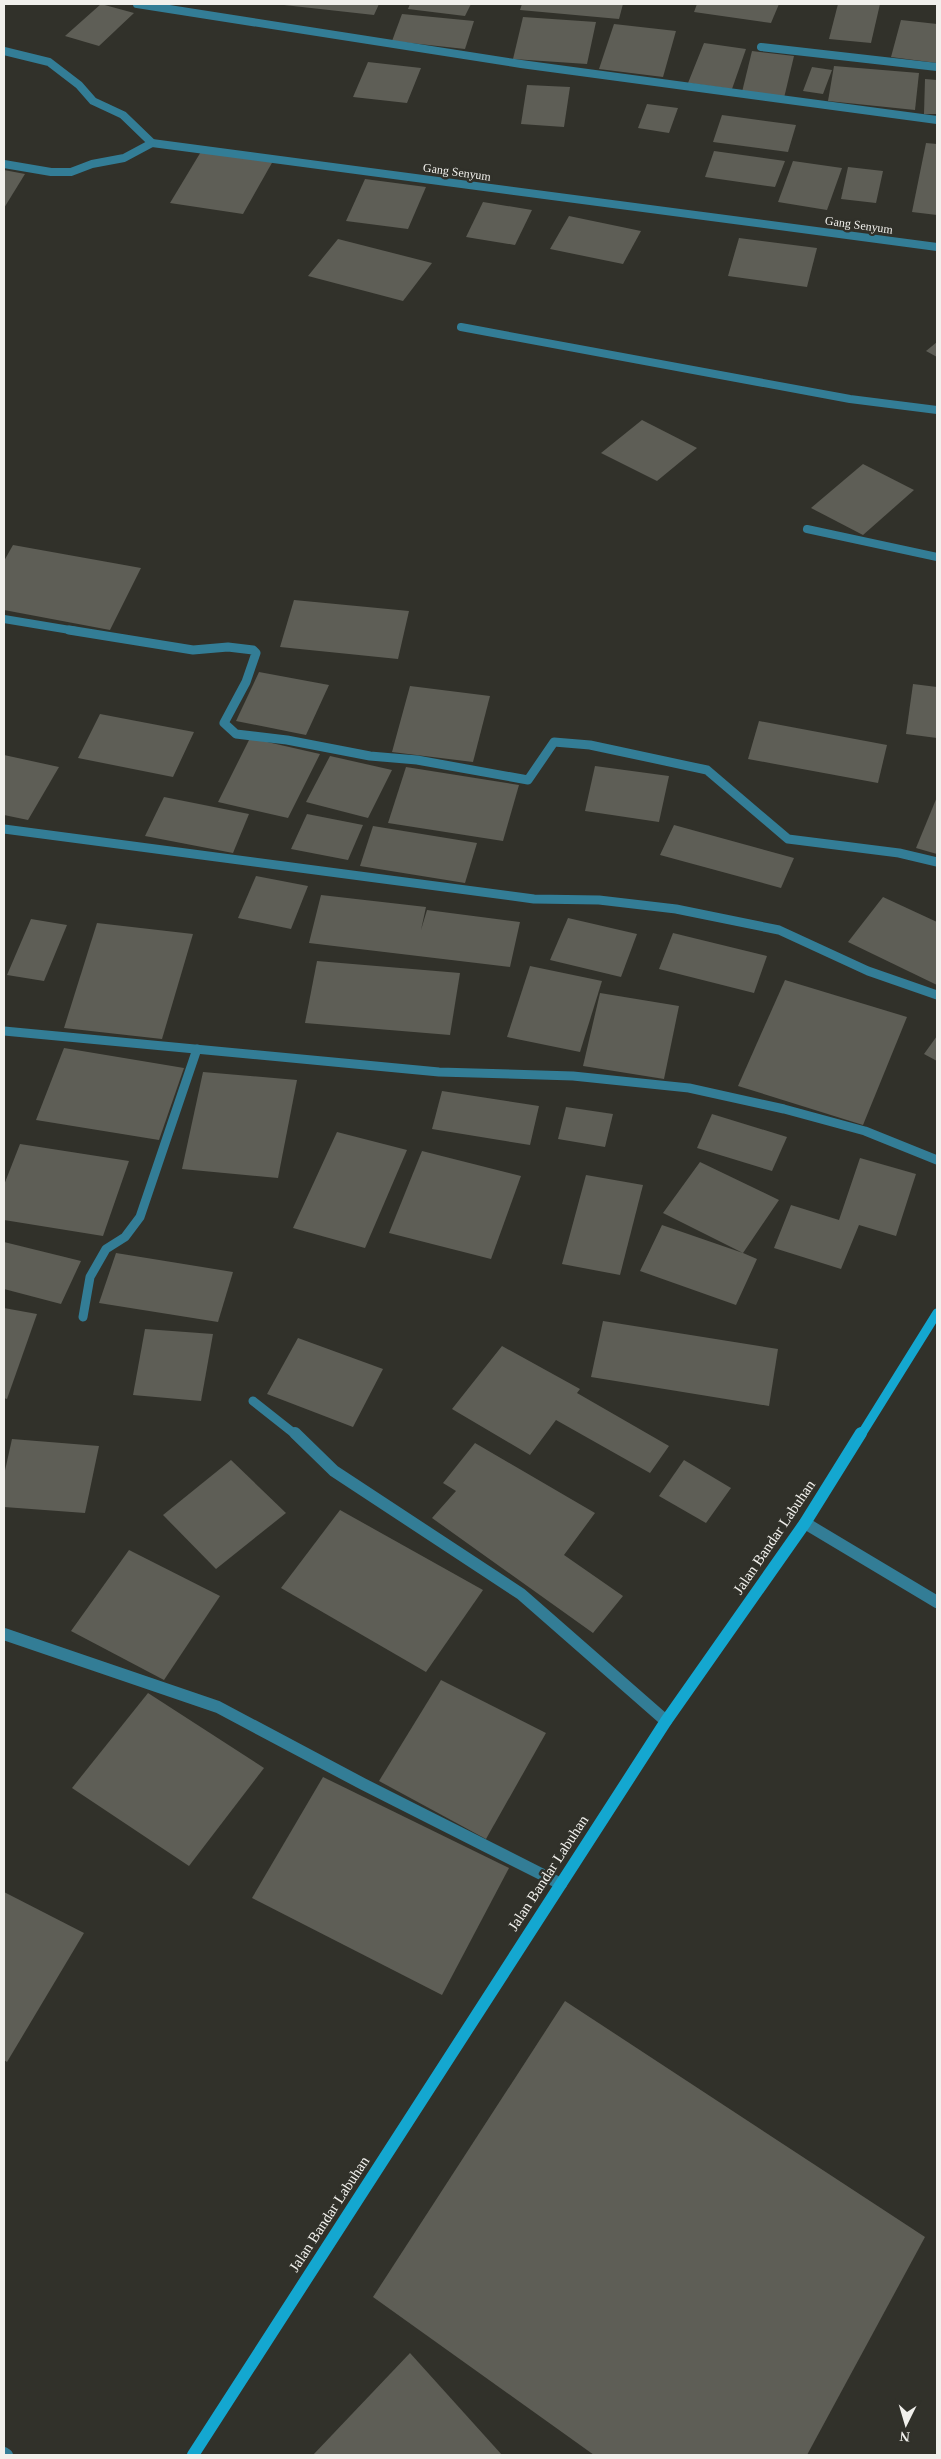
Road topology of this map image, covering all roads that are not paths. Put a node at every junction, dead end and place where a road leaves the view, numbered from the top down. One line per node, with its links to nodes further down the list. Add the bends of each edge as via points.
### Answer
1 (137, 4): 5 (street, via 521,64)
2 (761, 47): 4 (street)
3 (4, 51): 6 (street, via 49,62 79,85 92,101 123,115)
4 (937, 67)
5 (937, 120)
6 (152, 143): 7 (street, via 124,158 71,172); 8 (street, Gang Senyum)
7 (4, 164)
8 (937, 247)
9 (461, 328): 10 (street, via 832,396)
10 (937, 410)
11 (807, 529): 12 (street)
12 (937, 557)
13 (4, 619): 15 (street, via 193,650 228,647 253,650 256,653 253,665 224,722 236,734 528,780 554,742 590,745 707,770 788,840 899,853)
14 (4, 829): 16 (street, via 534,899 599,900 676,909 779,930 868,971)
15 (937, 862)
16 (937, 995)
17 (4, 1031): 18 (street)
18 (197, 1049): 19 (street, via 439,1072 573,1076 689,1088 864,1131); 21 (street, via 140,1217 126,1236 106,1249 90,1277)
19 (937, 1160)
20 (937, 1313): 23 (main road, Jalan Bandar Labuhan)
21 (83, 1317)
22 (253, 1401): 26 (street, via 334,1471 521,1594)
23 (805, 1523): 24 (street); 26 (main road, Jalan Bandar Labuhan)
24 (937, 1602)
25 (4, 1634): 27 (street, via 218,1707)
26 (666, 1721): 27 (main road, Jalan Bandar Labuhan)
27 (561, 1884): 30 (main road, Jalan Bandar Labuhan)
28 (4, 2453): 29 (street)
29 (7, 2455)
30 (193, 2455)

